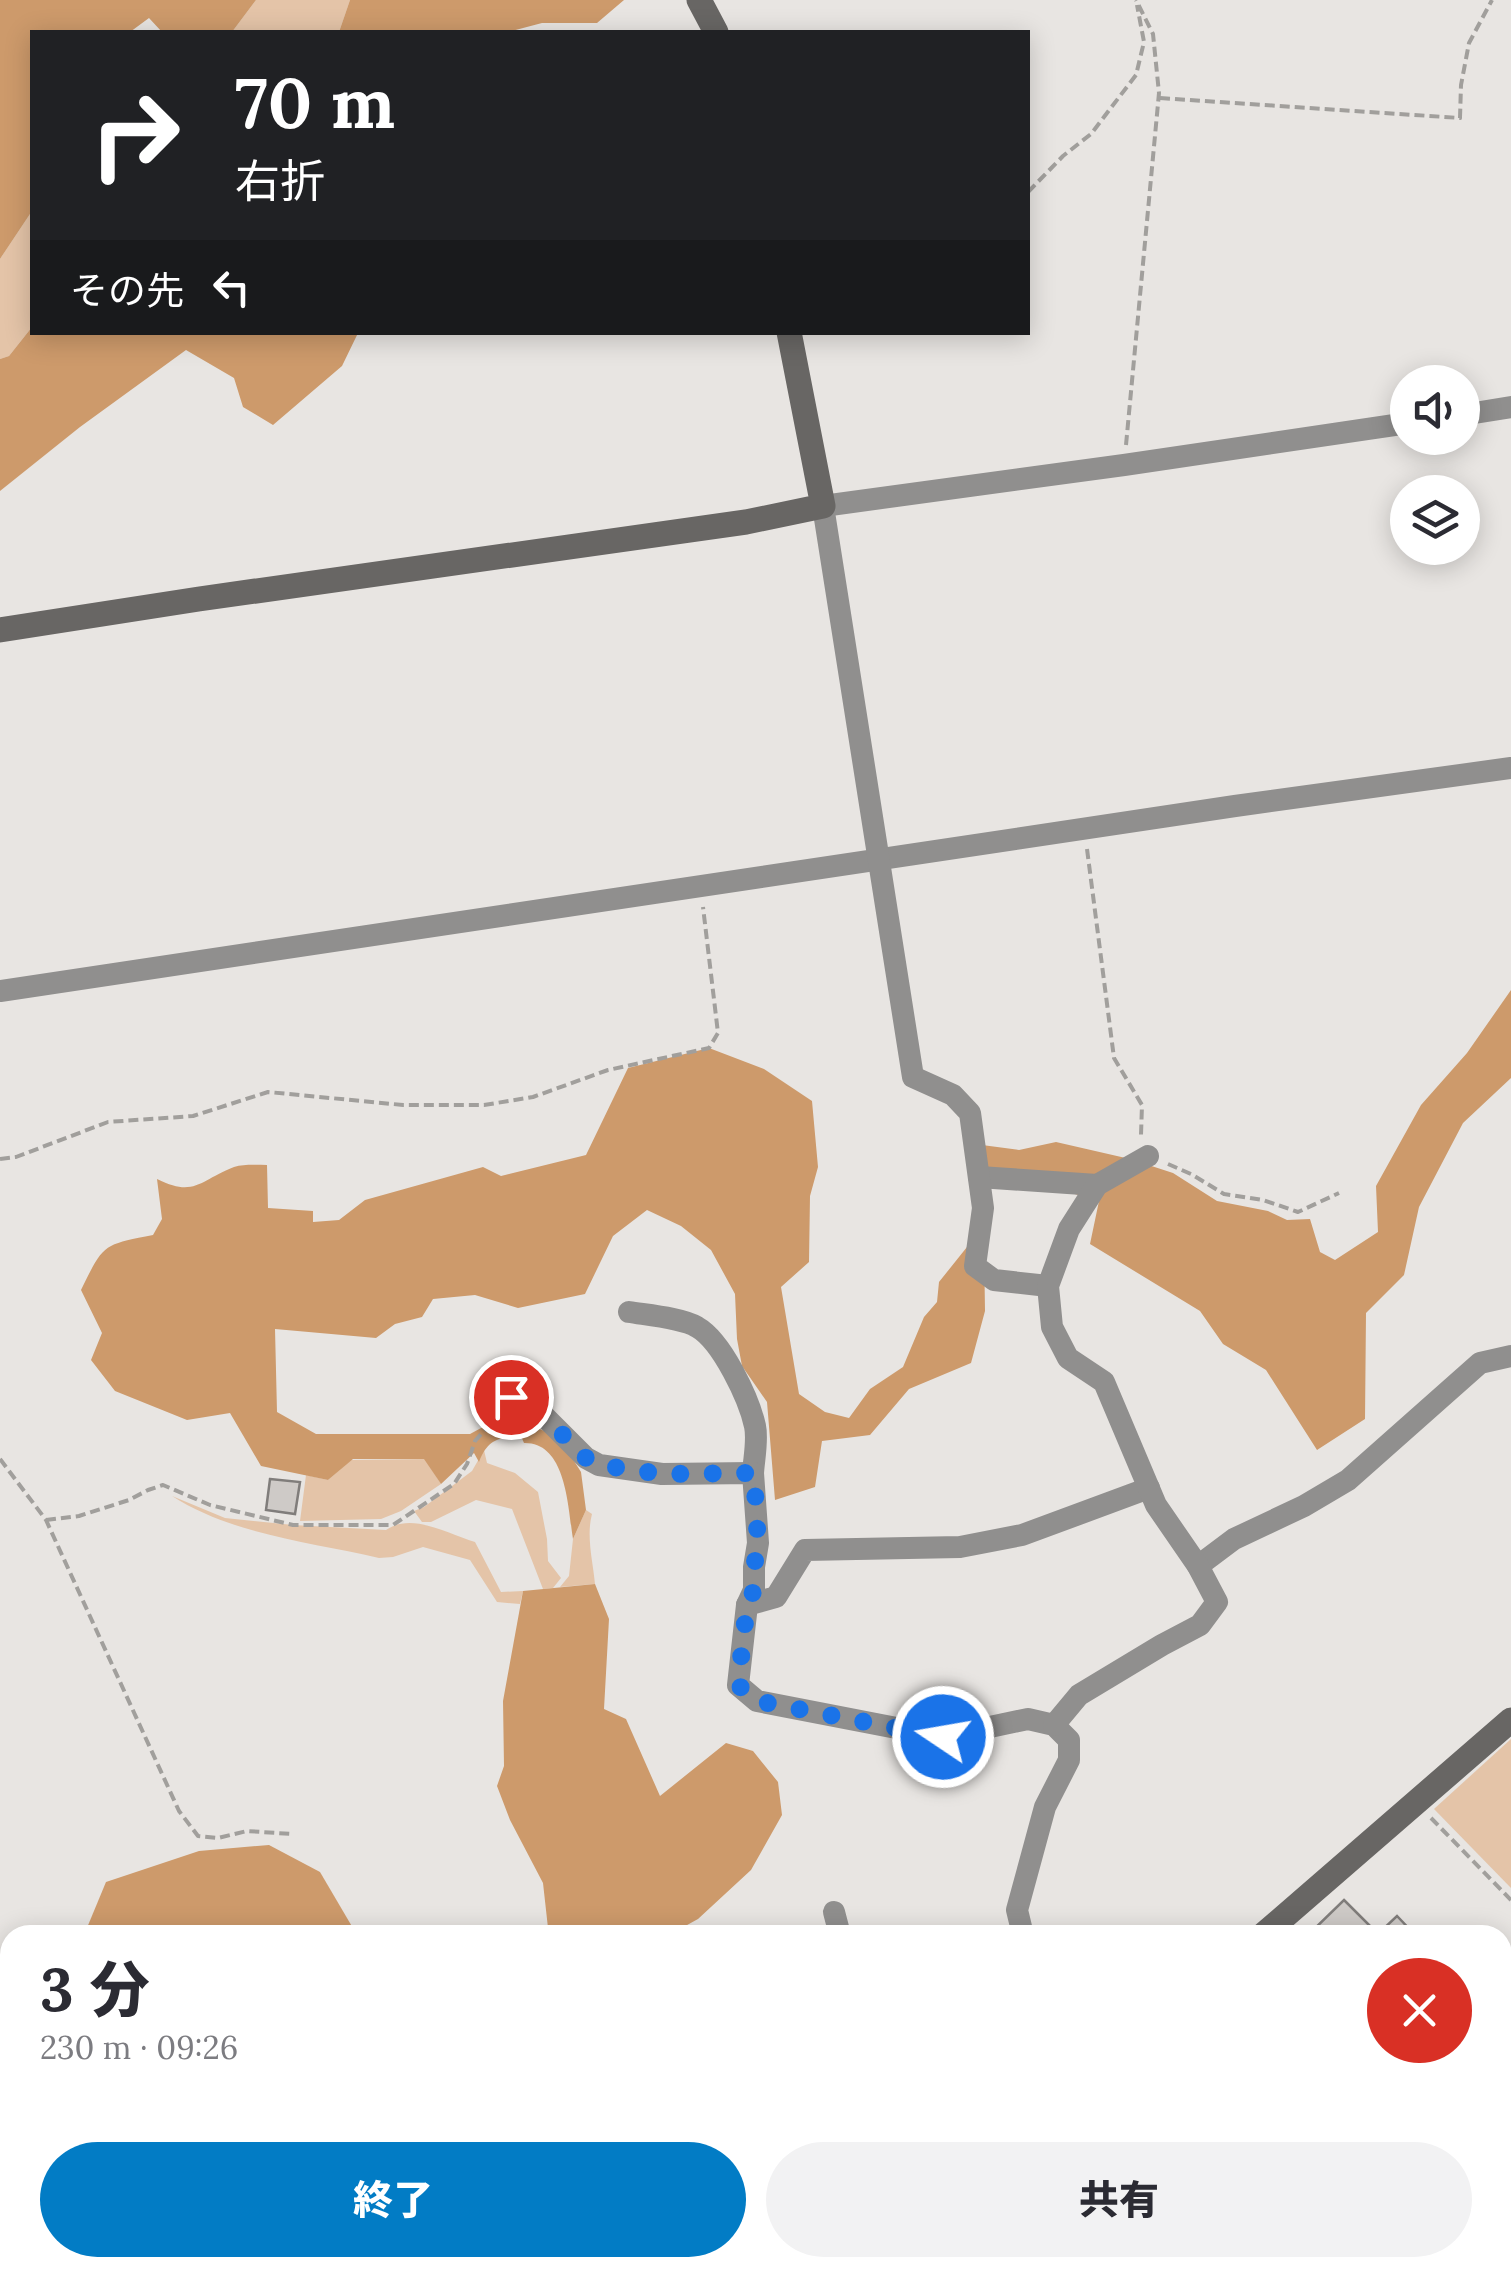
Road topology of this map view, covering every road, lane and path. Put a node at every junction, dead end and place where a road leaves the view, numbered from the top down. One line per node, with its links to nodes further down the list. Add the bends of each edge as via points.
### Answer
1 (700, 0): 3 (street)
2 (1492, 0): 4 (path, via 1469,43 1460,118)
3 (715, 30)
4 (1158, 98): 5 (path, via 1153,34 1136,0 1144,42 1136,75 1091,134); 10 (path)
5 (1030, 190)
6 (789, 335): 11 (street)
7 (1511, 408): 8 (street)
8 (1480, 412)
9 (1390, 426): 10 (street)
10 (1124, 465): 11 (street)
11 (823, 506): 12 (street); 15 (street)
12 (0, 630)
13 (1511, 768): 14 (street)
14 (1084, 830): 15 (street); 18 (path, via 1114,1058 1142,1105 1140,1146)
15 (880, 860): 16 (street); 20 (street, via 913,1077 954,1095 970,1114)
16 (701, 888): 17 (street); 19 (path, via 718,1033 709,1048 484,1105 268,1092 193,1116 108,1122)
17 (0, 991)
18 (1148, 1156): 21 (street); 22 (path, via 1224,1194 1298,1212)
19 (0, 1160)
20 (979, 1177): 21 (street); 23 (street, via 975,1266 994,1280)
21 (1097, 1186): 23 (street, via 1068,1229)
22 (1339, 1193)
23 (1048, 1286): 30 (street, via 1052,1327 1068,1358 1104,1382)
24 (628, 1312): 29 (street, via 698,1327 716,1346 741,1383 756,1430)
25 (1511, 1356): 32 (street, via 1480,1364 1348,1480 1234,1539)
26 (494, 1386): 27 (street)
27 (550, 1421): 29 (street, via 599,1465 662,1474); 31 (path, via 491,1423 454,1484 393,1525 293,1525 163,1486 79,1516)
28 (0, 1459): 31 (path)
29 (754, 1473): 33 (street, via 758,1544)
30 (1149, 1488): 32 (street); 33 (street, via 1022,1534 960,1547 805,1550 776,1597)
31 (46, 1520): 37 (path, via 178,1812 198,1836)
32 (1198, 1566): 35 (street, via 1216,1602 1200,1625 1079,1695)
33 (747, 1605): 35 (street, via 738,1685 757,1701 943,1737 1028,1719)
34 (1511, 1720): 40 (street)
35 (1054, 1725): 39 (street, via 1069,1740 1069,1760 1045,1807 1017,1910)
36 (1429, 1816): 38 (path)
37 (292, 1834)
38 (1511, 1900)
39 (1021, 1925)
40 (1275, 1925)

